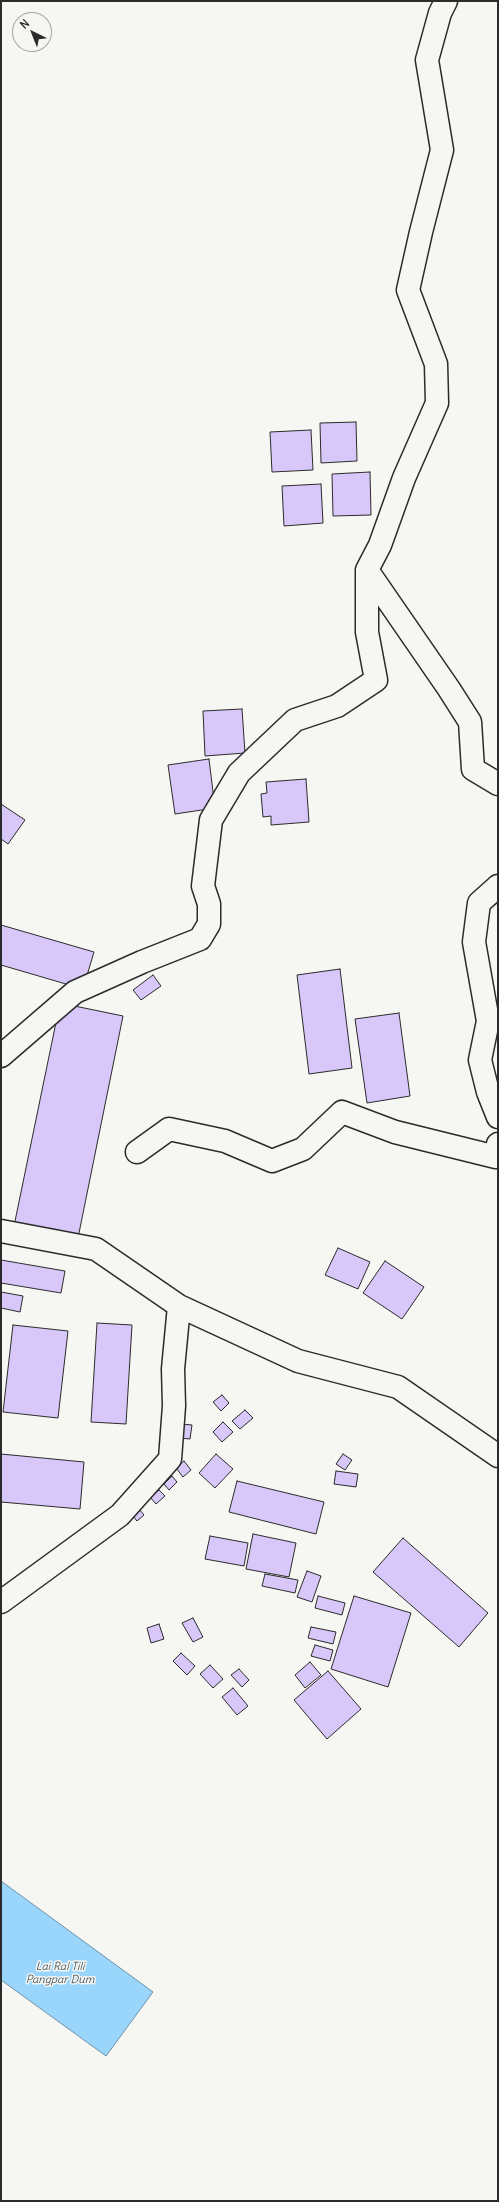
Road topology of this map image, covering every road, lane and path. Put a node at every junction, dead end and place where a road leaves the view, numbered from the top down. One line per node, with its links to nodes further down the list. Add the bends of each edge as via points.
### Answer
1 (446, 1): 2 (street, via 440,13 427,60 442,150 408,290 436,364 437,403 404,478 380,545)
2 (367, 570): 3 (street, via 470,722 473,769); 5 (street, via 367,632 376,680 337,706 295,720 239,773 211,820 203,886 209,904 209,924 200,939 75,992)
3 (498, 784)
4 (498, 886): 6 (street, via 480,903 474,942 488,1021 480,1060 488,1092)
5 (1, 1056)
6 (498, 1117)
7 (498, 1144): 8 (street, via 496,1158 395,1132 342,1112 303,1149 272,1161 225,1141 169,1129)
8 (137, 1152)
9 (1, 1231): 10 (street, via 96,1249)
10 (179, 1306): 11 (street, via 298,1361 398,1387); 12 (street, via 173,1369 174,1406 170,1459 120,1515)
11 (498, 1456)
12 (1, 1602)

